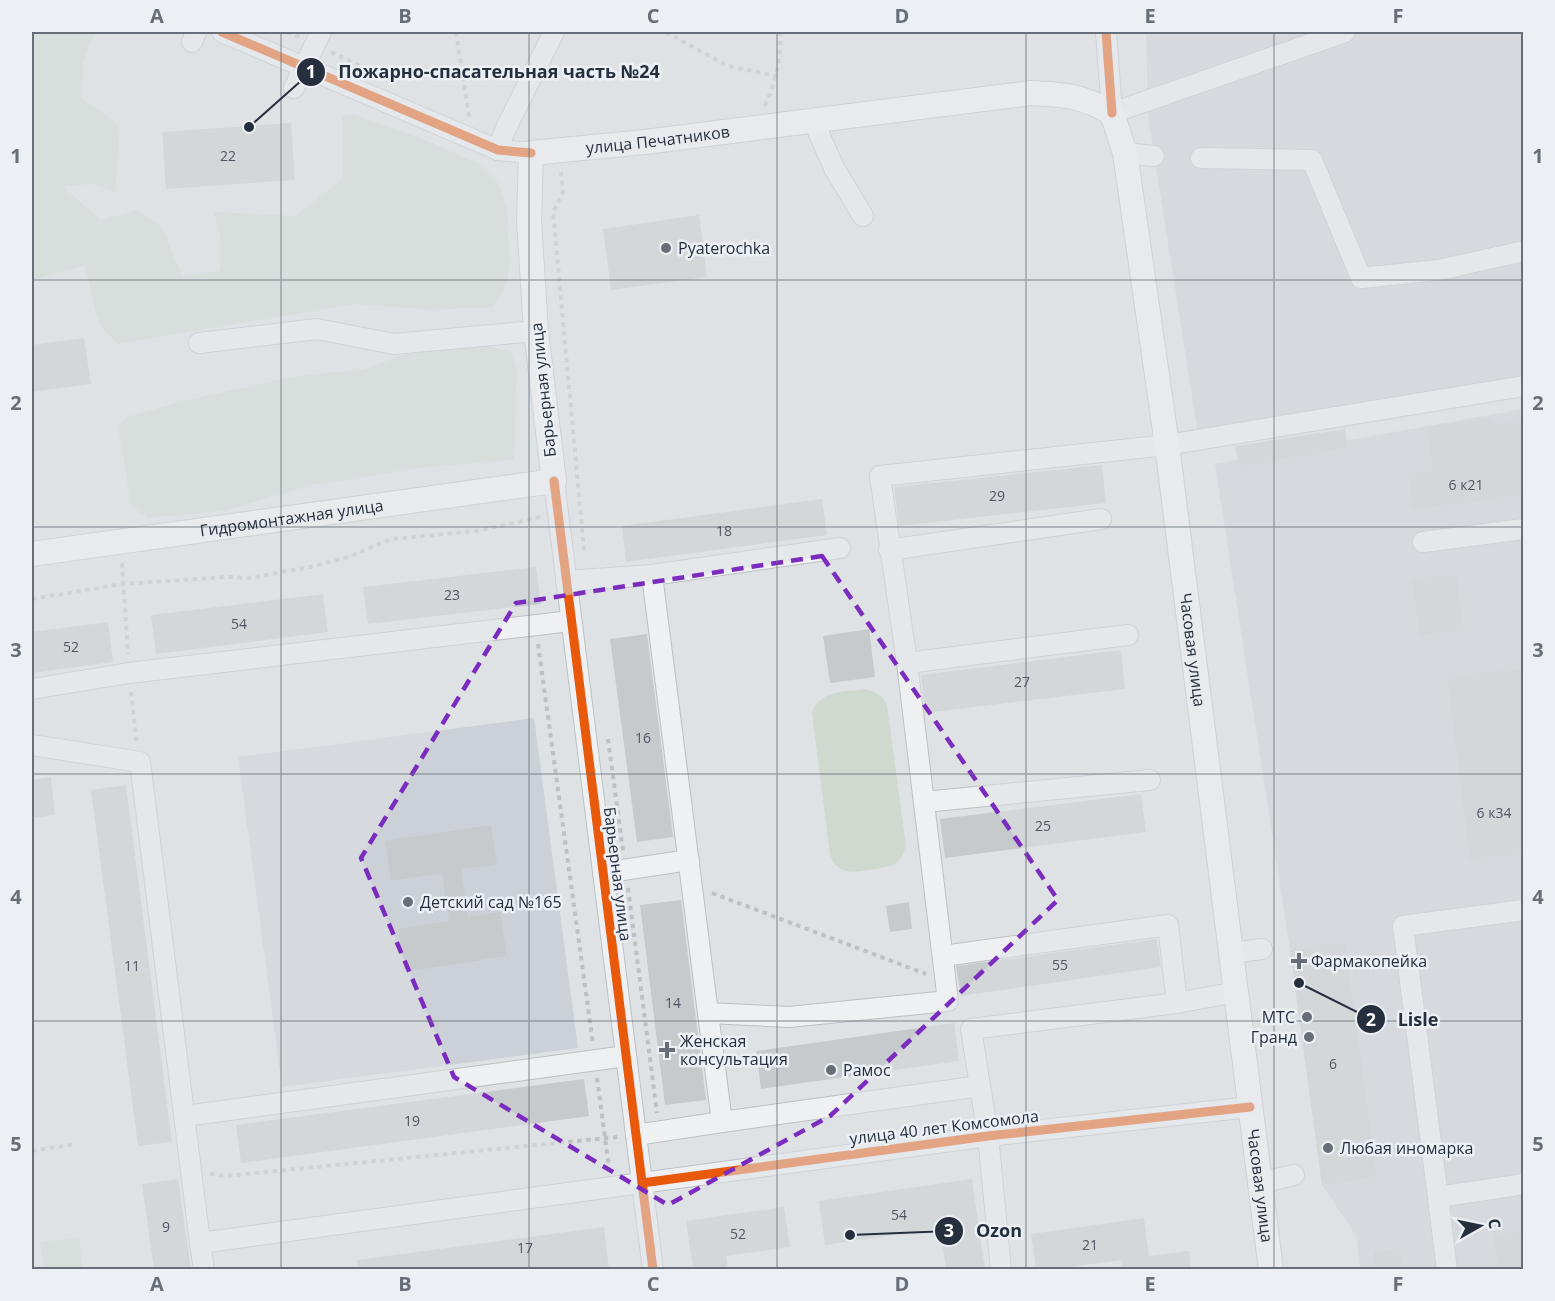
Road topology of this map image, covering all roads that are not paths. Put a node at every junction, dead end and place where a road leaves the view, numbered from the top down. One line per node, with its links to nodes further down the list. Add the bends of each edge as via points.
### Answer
1 (222, 32): 6 (street, улица Печатников)
2 (321, 32): 6 (street)
3 (554, 32): 10 (street)
4 (1106, 32): 8 (street, Часовая улица)
5 (1345, 32): 8 (street)
6 (303, 67): 7 (street); 10 (street, улица Печатников)
7 (294, 88)
8 (1112, 113): 9 (main road, улица Печатников, via 1092,101 1068,95 1031,93); 12 (main road, Часовая улица)
9 (813, 120): 11 (main road, улица Печатников); 15 (street, via 834,168)
10 (498, 150): 11 (street, улица Печатников)
11 (531, 153): 17 (main road, Барьерная улица, via 529,221)
12 (1125, 153): 13 (street); 20 (main road, Часовая улица)
13 (1154, 156)
14 (1201, 158): 16 (street, via 1312,160 1361,278 1439,270)
15 (863, 216)
16 (1524, 251)
17 (536, 331): 18 (street, via 394,344 317,329); 21 (main road, Барьерная улица)
18 (199, 344)
19 (1524, 386): 20 (street)
20 (1167, 445): 26 (street, via 880,476); 41 (main road, Часовая улица)
21 (554, 482): 27 (main road, Гидромонтажная улица); 29 (street, Барьерная улица)
22 (1101, 519): 26 (street)
23 (1524, 529): 24 (street)
24 (1423, 542)
25 (840, 548): 28 (street)
26 (889, 550): 32 (street)
27 (32, 554)
28 (652, 575): 29 (street); 37 (street)
29 (566, 581): 30 (street, Барьерная улица)
30 (571, 621): 33 (street, via 129,673); 38 (street, Барьерная улица)
31 (1128, 635): 32 (street)
32 (906, 663): 36 (street)
33 (32, 689)
34 (32, 745): 49 (street, via 140,762)
35 (1150, 780): 36 (street)
36 (924, 802): 42 (street)
37 (688, 860): 38 (street); 45 (street)
38 (603, 873): 46 (street, Барьерная улица)
39 (1524, 910): 57 (street, via 1403,926)
40 (1262, 949): 41 (street)
41 (1231, 953): 43 (main road, Часовая улица)
42 (943, 956): 44 (street, via 1168,925); 45 (street, via 948,1001 789,1017)
43 (1236, 992): 44 (street); 48 (main road, Часовая улица)
44 (1177, 1002): 47 (street, via 971,1029)
45 (708, 1013): 50 (street)
46 (626, 1056): 49 (street); 51 (street, Барьерная улица)
47 (980, 1086): 50 (street); 52 (street)
48 (1250, 1107): 52 (street, улица 40 лет Комсомола); 55 (main road, Часовая улица)
49 (185, 1116): 58 (street)
50 (722, 1122): 51 (street)
51 (636, 1135): 54 (street, Барьерная улица)
52 (988, 1136): 54 (street, улица 40 лет Комсомола); 61 (street)
53 (1294, 1175): 55 (street)
54 (642, 1183): 58 (street, улица 40 лет Комсомола); 60 (street, Барьерная улица)
55 (1260, 1183): 62 (main road, Часовая улица)
56 (1524, 1184): 57 (street)
57 (1438, 1197): 63 (street)
58 (200, 1242): 59 (street)
59 (204, 1269)
60 (653, 1269)
61 (1001, 1269)
62 (1271, 1269)
63 (1447, 1269)

